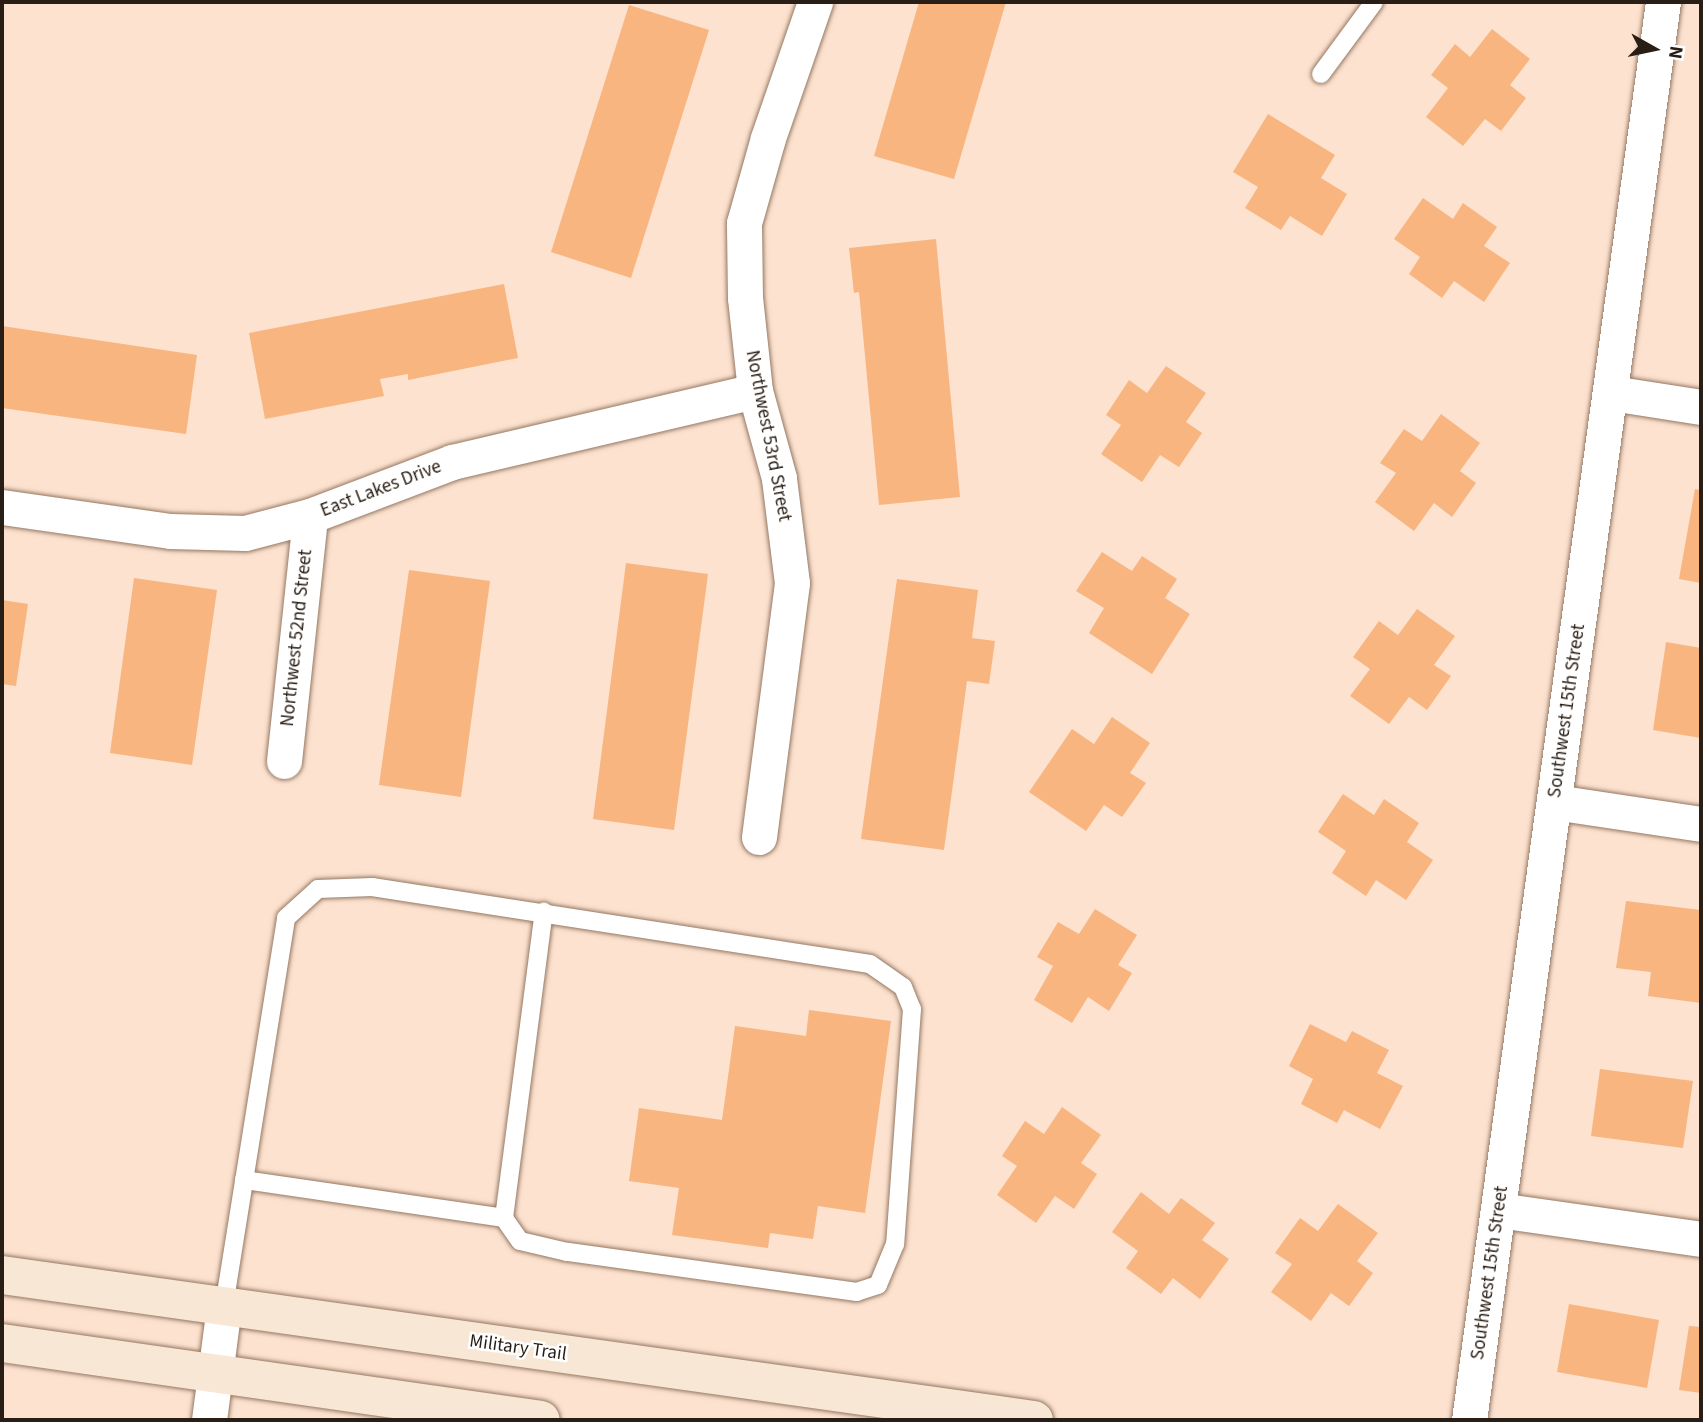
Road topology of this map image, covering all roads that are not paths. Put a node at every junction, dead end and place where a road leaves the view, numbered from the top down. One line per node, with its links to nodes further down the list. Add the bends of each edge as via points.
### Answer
1 (815, 2): 5 (street, Northwest 53rd Street, via 744,223 745,298)
2 (1374, 2): 4 (lane)
3 (1663, 2): 6 (street, Southwest 15th Street)
4 (1321, 74)
5 (755, 391): 9 (street, East Lakes Drive, via 452,462); 13 (street, Northwest 53rd Street, via 779,478 792,583)
6 (1611, 393): 7 (street); 11 (street, Southwest 15th Street)
7 (1701, 407)
8 (2, 507): 9 (street, East Lakes Drive, via 170,531 245,533)
9 (310, 516): 10 (street, Northwest 52nd Street)
10 (285, 761)
11 (1554, 802): 12 (street); 16 (street, Southwest 15th Street)
12 (1701, 824)
13 (759, 837)
14 (544, 912): 15 (lane, via 372,887 318,889 286,918); 17 (lane); 17 (lane, via 870,964 903,987 912,1009 894,1244 877,1285 857,1292 567,1252 520,1241)
15 (244, 1180): 17 (lane); 20 (lane)
16 (1499, 1210): 18 (street); 26 (street, Southwest 15th Street)
17 (504, 1218)
18 (1701, 1239)
19 (2, 1275): 20 (street, Military Trail)
20 (224, 1306): 22 (street); 25 (street, Military Trail)
21 (2, 1343): 22 (street)
22 (215, 1374): 23 (street); 24 (street)
23 (209, 1420)
24 (541, 1420)
25 (1034, 1420)
26 (1469, 1420)

